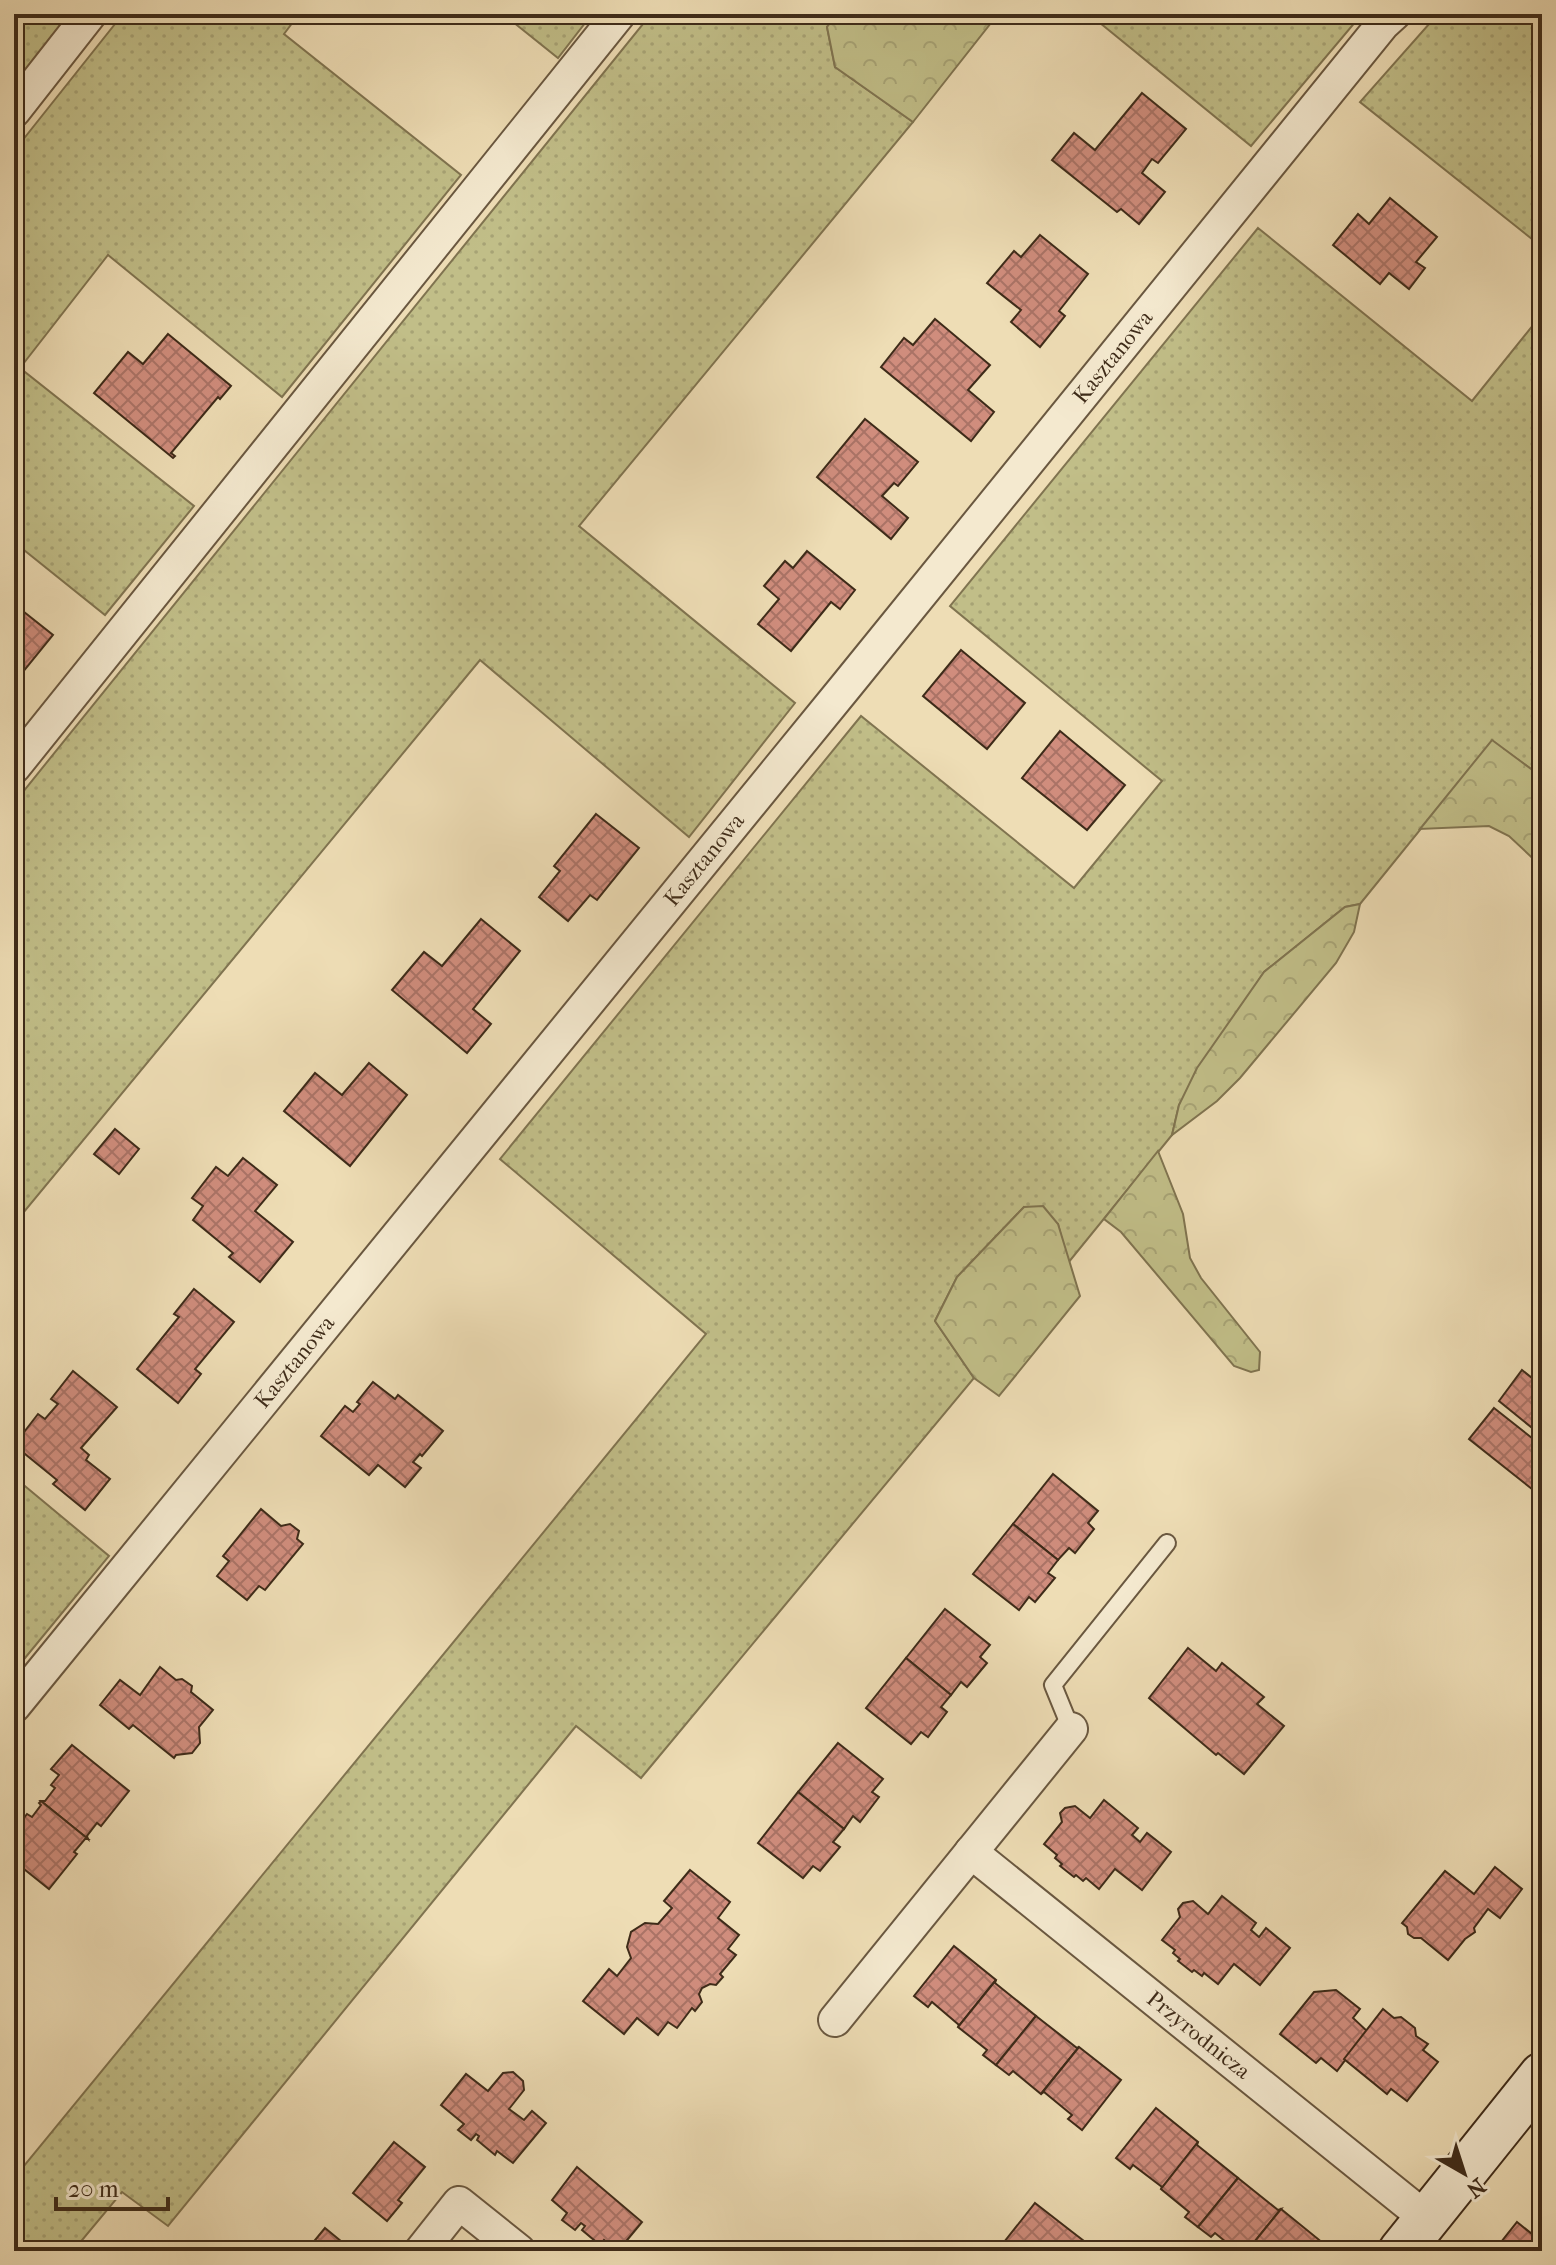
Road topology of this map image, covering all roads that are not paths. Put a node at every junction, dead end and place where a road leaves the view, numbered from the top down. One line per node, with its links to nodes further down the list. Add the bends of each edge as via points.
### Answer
1 (90, 14): 4 (street)
2 (619, 14): 5 (street)
3 (1394, 14): 7 (street, Kasztanowa)
4 (14, 111)
5 (14, 767)
6 (1167, 1543): 8 (lane, via 1053,1685)
7 (14, 1706)
8 (1071, 1729): 9 (street)
9 (971, 1852): 10 (street); 12 (street, Przyrodnicza)
10 (835, 2020)
11 (1542, 2075): 12 (street, Przyrodnicza)
12 (1414, 2235)
13 (421, 2251): 14 (street, via 459,2203)
14 (519, 2251)

